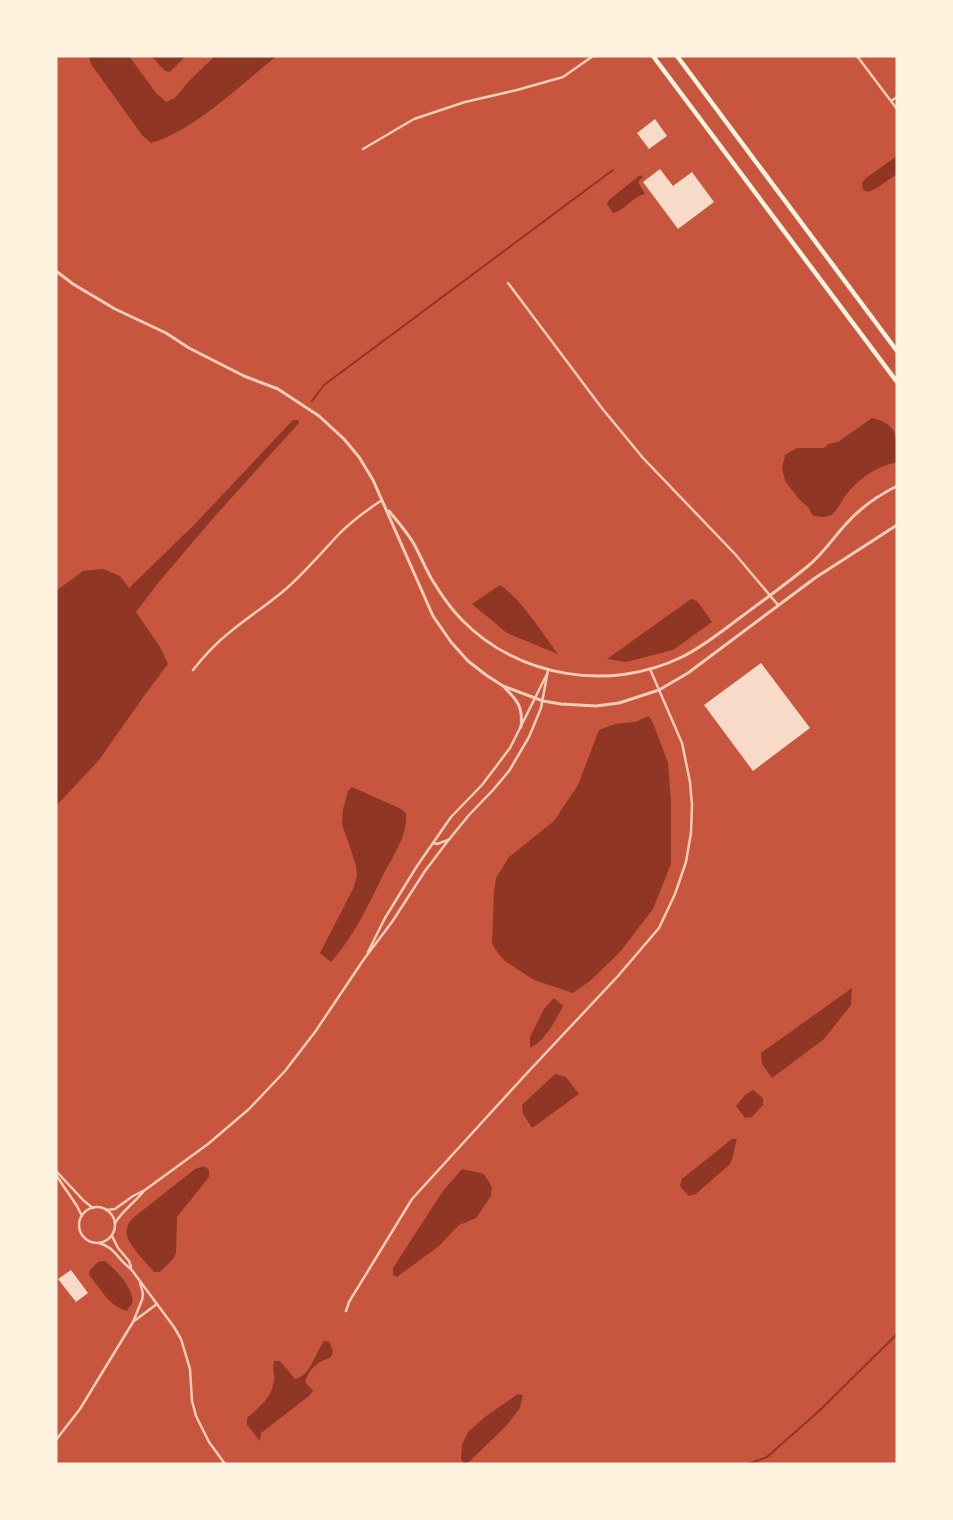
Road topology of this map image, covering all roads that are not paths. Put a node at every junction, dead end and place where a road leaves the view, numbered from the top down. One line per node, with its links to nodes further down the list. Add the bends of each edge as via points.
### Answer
1 (593, 56): 8 (street, via 563,77 465,102 414,119)
2 (653, 56): 12 (highway)
3 (677, 56): 11 (highway)
4 (857, 56): 6 (street)
5 (897, 97): 6 (street)
6 (890, 101): 7 (street)
7 (897, 109)
8 (363, 149)
9 (56, 271): 14 (street, via 115,309 244,376 278,389 319,416 359,457)
10 (508, 283): 17 (street, via 601,408)
11 (897, 351)
12 (897, 382)
13 (897, 486): 17 (street, via 864,506 812,563)
14 (382, 500): 15 (street); 20 (street, via 341,533 287,588 229,632)
15 (385, 507): 21 (street, via 408,534 441,594 462,621 507,654); 22 (street, via 433,616 468,661)
16 (897, 525): 18 (street, via 815,578)
17 (770, 595): 18 (street); 19 (street, via 699,648)
18 (779, 606): 23 (street, via 688,674)
19 (650, 669): 21 (street, via 605,677); 23 (street)
20 (193, 670)
21 (548, 670): 24 (street); 25 (street)
22 (503, 686): 24 (street); 26 (street, via 520,705)
23 (659, 690): 25 (street, via 619,703 596,706); 42 (street, via 682,743 692,805 686,862 659,928 412,1199)
24 (534, 698): 25 (street); 26 (street)
25 (543, 701): 27 (street, via 529,737 508,771)
26 (521, 726): 28 (street, via 500,762)
27 (449, 840): 28 (street); 29 (street)
28 (433, 843): 29 (street, via 390,910)
29 (364, 959): 32 (street, via 296,1057 262,1097 208,1144)
30 (56, 1171): 33 (street)
31 (56, 1175): 35 (street)
32 (144, 1190): 34 (street, via 115,1209); 36 (street)
33 (93, 1208): 34 (street); 35 (street)
34 (106, 1210): 36 (street)
35 (82, 1217): 38 (street, via 80,1227 83,1236)
36 (115, 1223): 37 (street)
37 (112, 1235): 38 (street); 39 (street)
38 (99, 1243): 39 (street, via 112,1248)
39 (131, 1269): 40 (street)
40 (140, 1280): 41 (street); 43 (street, via 143,1294)
41 (157, 1304): 43 (street); 45 (street, via 182,1339 190,1369 196,1416)
42 (346, 1311)
43 (133, 1322): 44 (street, via 80,1409)
44 (56, 1440)
45 (225, 1464)

